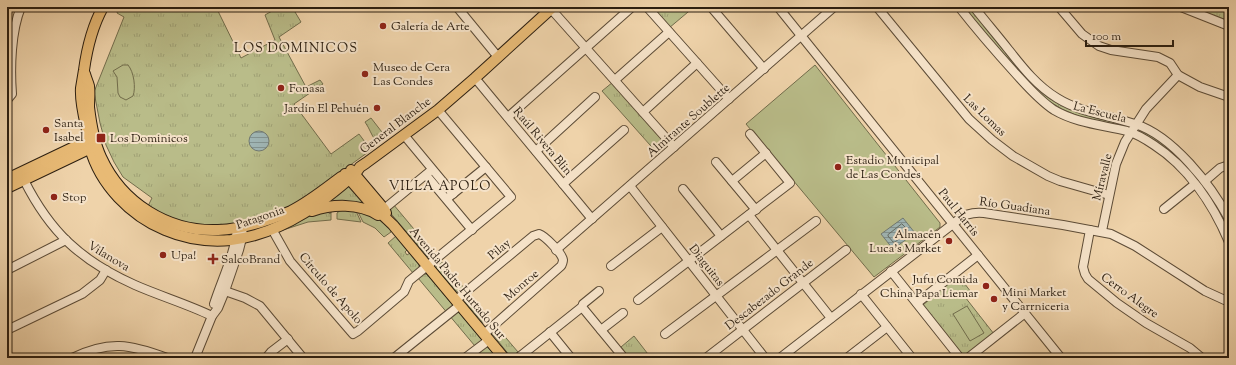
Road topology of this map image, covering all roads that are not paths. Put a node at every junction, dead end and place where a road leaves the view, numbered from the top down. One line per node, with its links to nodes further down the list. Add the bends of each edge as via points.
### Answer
1 (21, 7): 28 (street, via 14,36 12,94)
2 (104, 7): 37 (main road, via 89,40 85,57 84,70 89,87)
3 (457, 7): 19 (street)
4 (632, 7): 18 (street)
5 (647, 7): 16 (street)
6 (711, 7): 21 (street)
7 (778, 7): 17 (street, Paul Harris)
8 (834, 7): 17 (street, Almirante Soublette)
9 (878, 7): 57 (street, Las Lomas, via 964,114 992,140 1019,160 1048,176)
10 (959, 7): 34 (street, La Escuela, via 1007,64 1047,105 1076,120)
11 (974, 7): 32 (street, La Escuela, via 1033,79 1051,94 1079,109)
12 (1059, 7): 22 (street, via 1093,43 1111,50 1158,57 1170,63)
13 (1181, 7): 15 (street)
14 (552, 8): 18 (street); 19 (main road, General Blanche)
15 (1229, 26)
16 (669, 32): 20 (street); 24 (street)
17 (802, 36): 21 (street, Almirante Soublette); 66 (street, Paul Harris)
18 (586, 48): 24 (street); 31 (street)
19 (498, 57): 23 (main road, General Blanche)
20 (697, 64): 27 (street); 30 (street)
21 (764, 69): 27 (street, Almirante Soublette)
22 (1178, 75): 26 (street); 32 (street, Miravalle, via 1146,109)
23 (475, 78): 29 (main road, General Blanche); 31 (street, Raúl Rivera Blin)
24 (615, 80): 30 (street)
25 (595, 97): 39 (street)
26 (1229, 98)
27 (729, 99): 38 (street, Almirante Soublette)
28 (7, 100)
29 (438, 110): 36 (main road, General Blanche); 43 (street, Círculo de Apolo)
30 (643, 112): 38 (street)
31 (508, 117): 39 (street, Raúl Rivera Blin)
32 (1136, 124): 34 (street, Miravalle); 50 (street, La Escuela, via 1170,145)
33 (624, 130): 51 (street)
34 (1131, 132): 52 (street, La Escuela, via 1165,152); 57 (street, Miravalle, via 1116,164)
35 (750, 134): 40 (street)
36 (404, 135): 44 (street); 45 (main road, General Blanche)
37 (92, 142): 47 (main road); 48 (main road); 69 (main road, Patagonia, via 118,185 152,214 194,229); 75 (main road, Patagonia, via 100,171 112,190 148,222 190,238 211,241)
38 (674, 147): 53 (street, Almirante Soublette)
39 (536, 151): 51 (street, Raúl Rivera Blin)
40 (766, 153): 49 (street); 61 (street, via 790,183)
41 (716, 162): 49 (street)
42 (1229, 165): 50 (street, via 1220,168)
43 (486, 167): 56 (street); 71 (street, Círculo de Apolo, via 511,197)
44 (433, 169): 46 (street); 56 (street)
45 (352, 173): 59 (main road, Avenida Padre Hurtado Sur); 62 (main road, Patagonia); 67 (main road, Avenida Padre Hurtado Sur, via 372,205); 69 (main road, Patagonia, via 296,208 269,220)
46 (426, 175): 58 (street); 59 (street)
47 (7, 179)
48 (24, 180): 54 (main road); 76 (street, Vilanova, via 42,211)
49 (732, 181): 61 (street)
50 (1205, 181): 64 (street, La Escuela)
51 (564, 184): 63 (street, Raúl Rivera Blin)
52 (1195, 184): 60 (street); 77 (street, La Escuela, via 1214,212)
53 (630, 186): 63 (street, Almirante Soublette); 68 (street, Diaguitas)
54 (7, 188)
55 (683, 189): 74 (street)
56 (453, 194): 58 (street)
57 (1110, 195): 73 (street, Miravalle)
58 (446, 199): 71 (street)
59 (384, 209): 67 (main road, Avenida Padre Hurtado Sur)
60 (1164, 209)
61 (752, 212): 74 (street); 79 (street)
62 (304, 213): 67 (main road, via 332,206 358,208 375,213); 70 (main road, Patagonia)
63 (592, 219): 78 (street, Almirante Soublette)
64 (1229, 219)
65 (816, 221): 79 (street)
66 (952, 223): 72 (street, Río Guadiana, via 966,214 978,212); 81 (street, Paul Harris); 87 (street, Río Guadiana)
67 (393, 225): 84 (main road, Avenida Padre Hurtado Sur)
68 (662, 226): 82 (street, Diaguitas); 83 (street)
69 (240, 228): 75 (street)
70 (272, 228): 75 (main road, Patagonia); 84 (street, Círculo de Apolo, via 290,260 354,334 404,292 409,281)
71 (472, 230): 84 (street, Círculo de Apolo)
72 (1090, 230): 73 (street, Río Guadiana); 130 (street, Cerro Alegre, via 1084,267 1088,279 1117,303)
73 (1102, 232): 95 (street, Río Guadiana, via 1127,242 1205,291)
74 (721, 236): 82 (street)
75 (239, 239): 89 (street); 100 (street, via 213,307)
76 (66, 240): 85 (street); 86 (street, Vilanova, via 85,257)
77 (1229, 242)
78 (556, 250): 94 (street, Pilay, via 544,236 533,236); 108 (street, Monroe, via 563,260 561,266)
79 (777, 250): 88 (street); 92 (street)
80 (846, 250): 88 (street, Descabezado Grande)
81 (978, 255): 96 (street); 99 (street, Paul Harris)
82 (689, 261): 92 (street, Diaguitas); 93 (street)
83 (611, 266)
84 (428, 267): 94 (main road, Avenida Padre Hurtado Sur)
85 (7, 270)
86 (106, 270): 100 (street, Vilanova, via 135,285); 103 (street, via 100,280 82,294)
87 (891, 271): 91 (street, Río Guadiana); 96 (street)
88 (804, 283): 101 (street); 105 (street, Descabezado Grande)
89 (225, 291): 100 (street); 109 (street, via 260,306)
90 (599, 291): 97 (street)
91 (862, 294): 101 (street, Río Guadiana); 102 (street)
92 (716, 296): 105 (street, Diaguitas); 107 (street)
93 (638, 300)
94 (458, 302): 108 (main road, Avenida Padre Hurtado Sur); 110 (street, Pilay)
95 (1229, 302)
96 (917, 304): 111 (street)
97 (582, 307): 104 (street); 106 (street)
98 (623, 313): 104 (street)
99 (1025, 313): 128 (street); 129 (street, Paul Harris)
100 (212, 316): 115 (street)
101 (831, 318): 126 (street, Río Guadiana)
102 (888, 327): 112 (street); 127 (street)
103 (7, 330)
104 (601, 330): 123 (street)
105 (743, 330): 124 (street, Descabezado Grande); 125 (street, Diaguitas)
106 (550, 332): 121 (street); 122 (street)
107 (665, 334)
108 (486, 337): 119 (street, Monroe); 120 (main road, Avenida Padre Hurtado Sur)
109 (288, 339): 116 (street); 117 (street)
110 (404, 355): 118 (street, Pilay)
111 (956, 356)
112 (908, 357)
113 (72, 358): 114 (street, via 98,348 119,346 140,349)
114 (168, 358)
115 (195, 358)
116 (266, 358)
117 (303, 358)
118 (394, 358)
119 (465, 358)
120 (504, 358)
121 (518, 358)
122 (571, 358)
123 (624, 358)
124 (706, 358)
125 (765, 358)
126 (780, 358)
127 (847, 358)
128 (968, 358)
129 (1061, 358)
130 (1202, 358)

